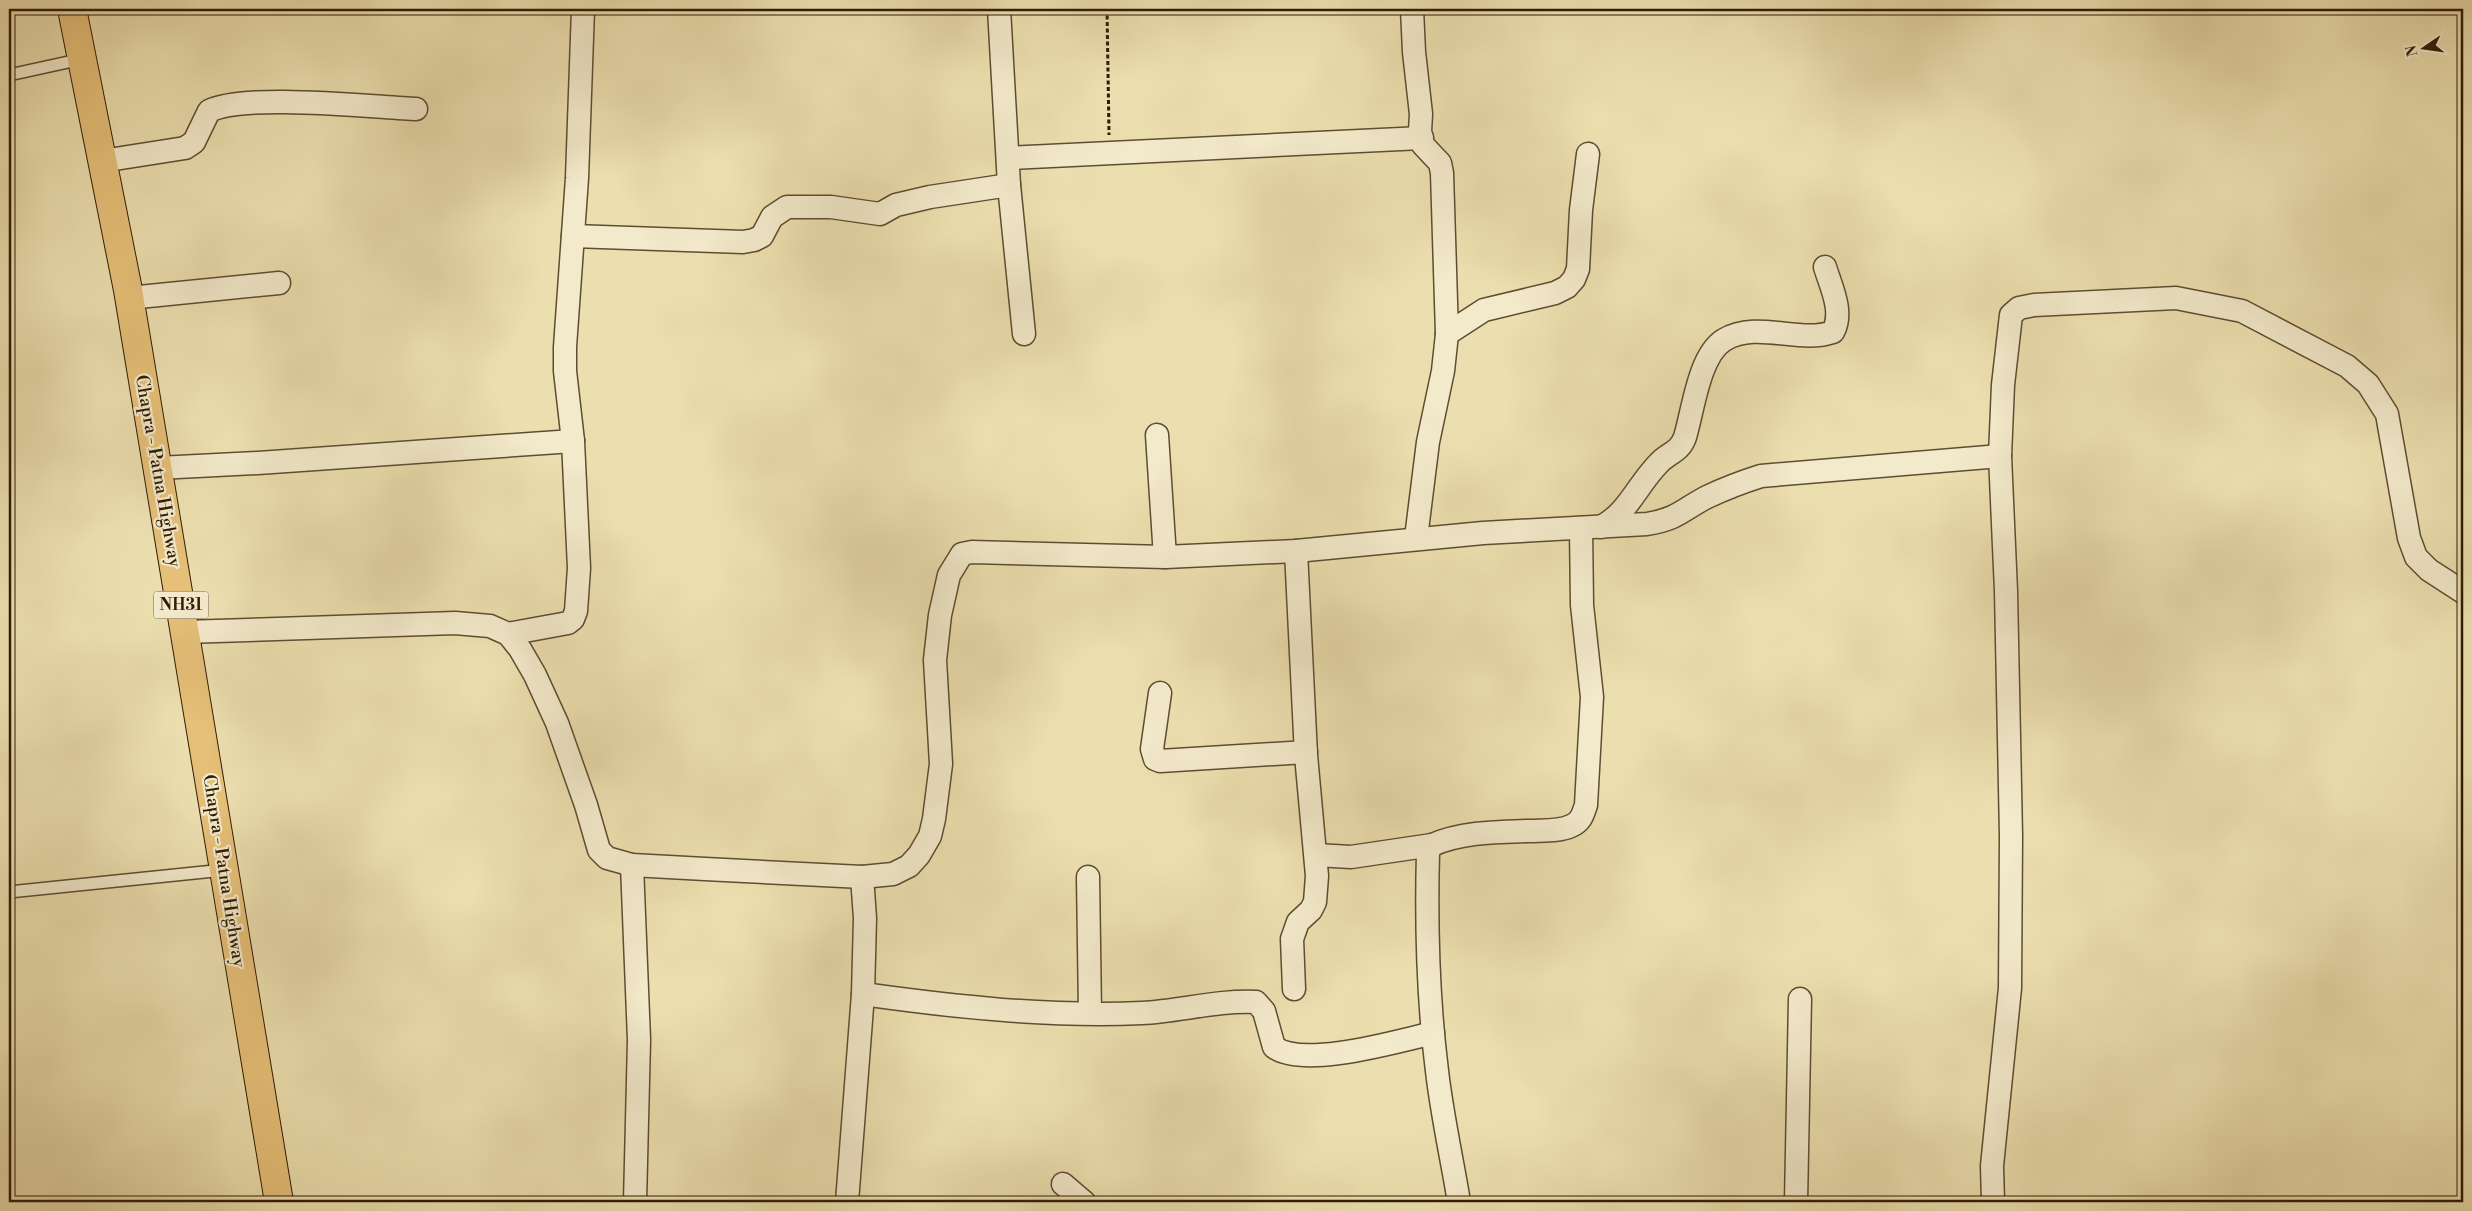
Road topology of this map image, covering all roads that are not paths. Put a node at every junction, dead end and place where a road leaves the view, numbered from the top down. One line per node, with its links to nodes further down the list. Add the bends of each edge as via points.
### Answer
1 (72, 9): 5 (highway, Chapra - Patna Highway / NH31)
2 (582, 9): 13 (street)
3 (999, 9): 10 (street)
4 (1412, 9): 8 (street)
5 (82, 59): 6 (lane); 11 (highway, Chapra - Patna Highway / NH31)
6 (9, 76)
7 (416, 109): 11 (street, via 274,102 221,106 210,111 194,142 185,148)
8 (1422, 138): 10 (street); 18 (street, via 1423,145 1440,164 1442,172)
9 (1588, 154): 18 (street, via 1578,269 1574,279 1555,293 1484,310)
10 (1008, 158): 12 (street)
11 (102, 161): 16 (highway, Chapra - Patna Highway / NH31)
12 (1009, 186): 13 (street, via 930,197 896,205 880,214 831,207 787,208 772,217 762,236 743,242); 17 (street)
13 (573, 236): 20 (street, via 565,363)
14 (1825, 267): 23 (street, via 1838,308 1838,323 1833,332 1811,336 1767,332 1740,334 1724,340 1705,368 1684,438 1676,452 1660,461 1620,514)
15 (279, 283): 16 (street)
16 (129, 298): 22 (highway, Chapra - Patna Highway / NH31)
17 (1024, 334)
18 (1447, 334): 24 (street, via 1428,442)
19 (1157, 435): 26 (street)
20 (573, 441): 22 (street); 29 (street, via 578,568 576,611 568,623)
21 (2000, 456): 23 (street, via 1761,476 1706,498 1666,521); 27 (street, via 2003,384 2011,315 2019,308 2176,298 2242,311 2347,366 2368,384 2387,414 2409,538 2416,557 2429,570); 51 (street, via 2008,714 2010,988 1992,1166)
22 (158, 468): 28 (highway, Chapra - Patna Highway / NH31)
23 (1591, 528): 24 (street); 32 (street, via 1582,605 1592,697 1586,805 1582,818 1572,826 1558,830 1494,831 1460,836)
24 (1416, 538): 25 (street)
25 (1296, 551): 26 (street); 31 (street)
26 (1165, 557): 36 (street, via 962,554 949,575 940,615 935,660 941,764 930,836 909,866 893,874)
27 (2463, 592)
28 (185, 632): 29 (street, via 446,623 490,626); 35 (highway, Chapra - Patna Highway / NH31)
29 (508, 634): 34 (street, via 535,674 557,723 599,850 607,858)
30 (1160, 693): 31 (street, via 1152,749 1154,759)
31 (1306, 752): 33 (street)
32 (1432, 845): 33 (street, via 1351,858); 43 (street, via 1428,852 1428,877)
33 (1316, 855): 39 (street, via 1315,902 1298,922 1292,939)
34 (632, 865): 36 (street); 46 (street, via 639,1040)
35 (224, 870): 38 (lane); 45 (highway, Chapra - Patna Highway / NH31)
36 (862, 877): 40 (street, via 865,918)
37 (1088, 877): 42 (street)
38 (9, 892)
39 (1294, 989)
40 (863, 994): 42 (street, via 997,1010); 47 (street)
41 (1800, 999): 50 (street)
42 (1090, 1013): 43 (street, via 1143,1013 1256,1002 1264,1011 1274,1047 1290,1055 1366,1049)
43 (1433, 1033): 49 (street, via 1450,1163)
44 (1063, 1184): 48 (street)
45 (279, 1202)
46 (635, 1202)
47 (847, 1202)
48 (1084, 1202)
49 (1459, 1202)
50 (1796, 1202)
51 (1993, 1202)

